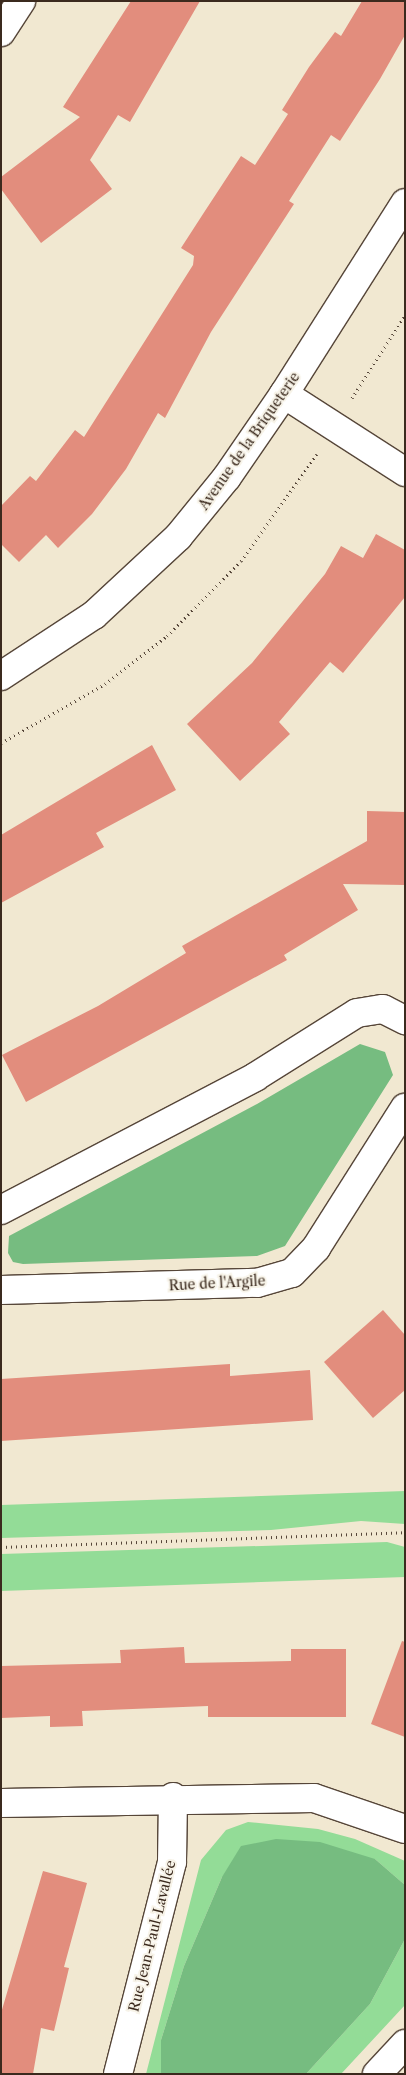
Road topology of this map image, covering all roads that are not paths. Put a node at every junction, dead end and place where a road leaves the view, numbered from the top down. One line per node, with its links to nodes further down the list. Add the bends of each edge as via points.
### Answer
1 (21, 1): 2 (street)
2 (1, 32)
3 (405, 203): 4 (street, Avenue de la Briqueterie)
4 (284, 394): 5 (street); 6 (street, Avenue de la Briqueterie, via 204,507 151,565 94,615)
5 (405, 472)
6 (1, 676)
7 (405, 1020): 9 (street, via 383,1009 358,1013 255,1076)
8 (405, 1108): 10 (street, Rue de l'Argile, via 316,1248 292,1273 257,1283)
9 (1, 1210)
10 (1, 1290)
11 (173, 1797): 12 (street); 13 (street, via 314,1798); 15 (street, Rue Jean-Paul-Lavallée, via 172,1862)
12 (1, 1803)
13 (405, 1829)
14 (405, 2044): 16 (street)
15 (118, 2074)
16 (377, 2074)

